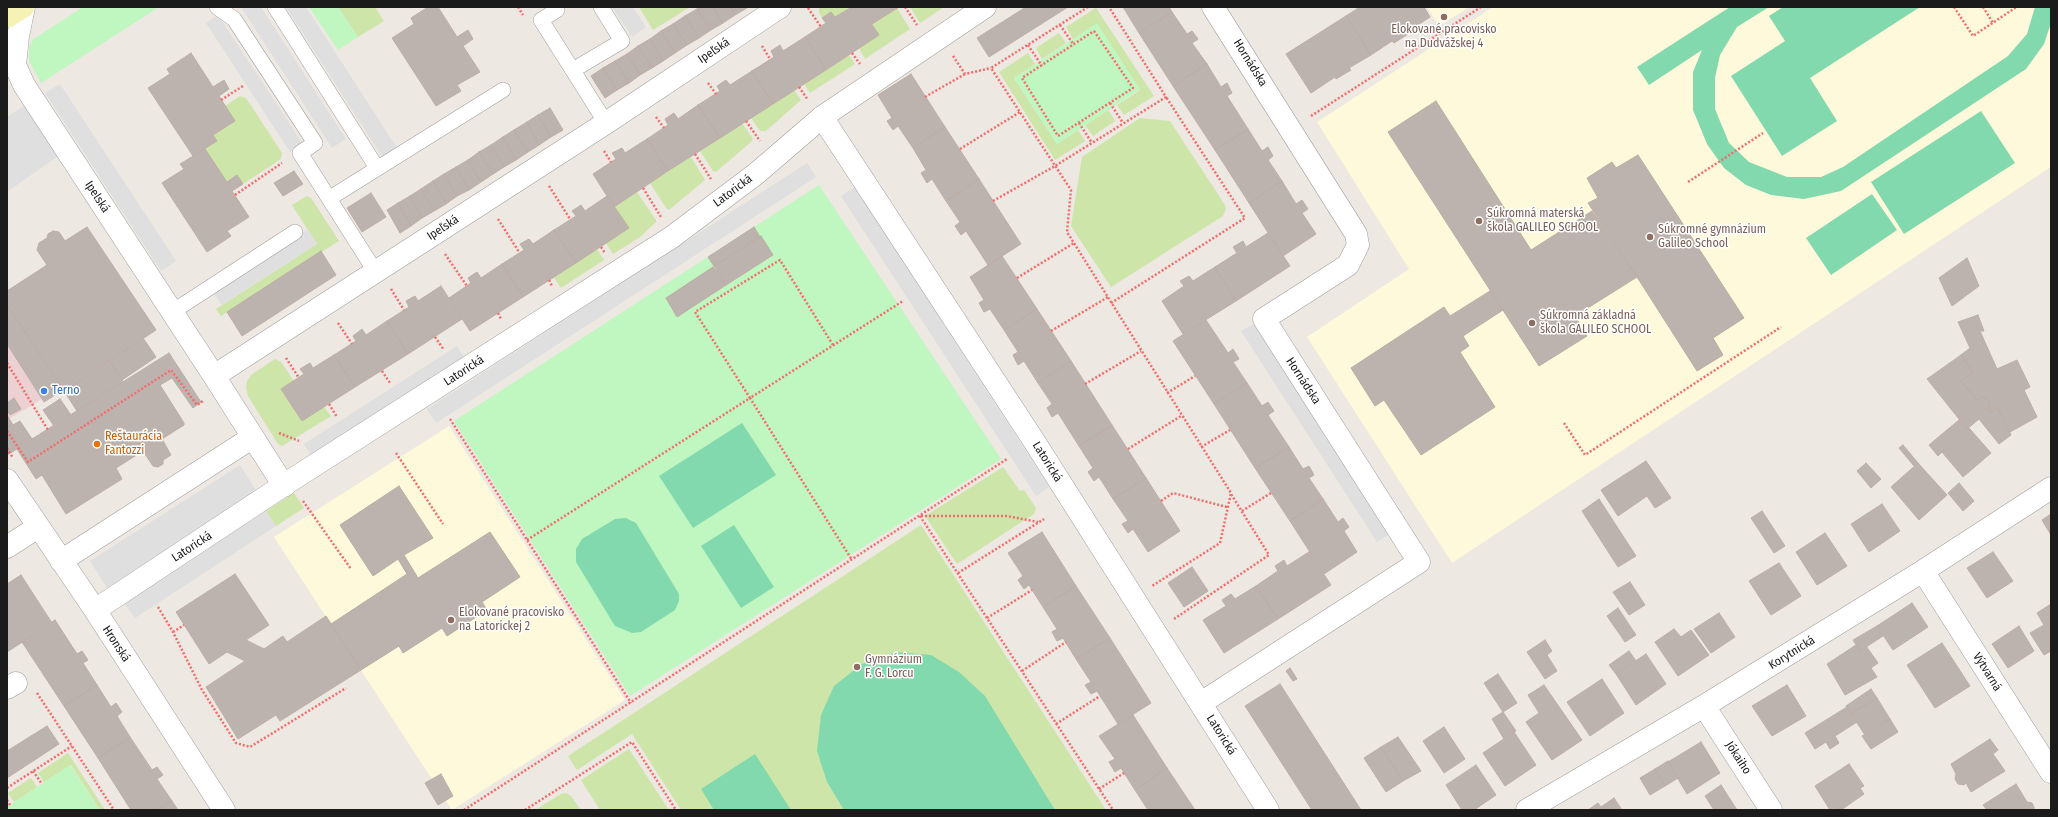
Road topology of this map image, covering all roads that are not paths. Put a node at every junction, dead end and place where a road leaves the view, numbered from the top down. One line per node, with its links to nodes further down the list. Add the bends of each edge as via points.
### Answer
1 (23, 7): 9 (main road); 18 (street, Ipelská, via 15,65 24,85)
2 (217, 7): 15 (lane, via 234,19 315,143 300,153)
3 (275, 7): 14 (lane)
4 (555, 7): 10 (lane, via 557,10 541,20)
5 (601, 7): 10 (lane, via 622,41)
6 (780, 7): 13 (street, Ipeľská)
7 (985, 7): 12 (street, Latorická)
8 (1213, 7): 29 (street, Hornádska, via 1356,234 1358,245 1348,265 1264,319 1419,562)
9 (7, 17)
10 (573, 70): 13 (lane)
11 (503, 90): 14 (lane)
12 (822, 117): 22 (street, Latorická, via 757,173 672,237); 29 (street, Latorická, via 1034,441)
13 (606, 123): 17 (street, Ipeľská)
14 (377, 168): 15 (lane)
15 (330, 198): 17 (lane)
16 (295, 232): 18 (lane)
17 (375, 272): 19 (street, Ipeľská)
18 (172, 312): 19 (street, Ipelská)
19 (214, 376): 20 (street)
20 (253, 437): 22 (street); 26 (street)
21 (7, 480): 24 (street, Hronská)
22 (284, 486): 28 (street, Latorická)
23 (2051, 488): 27 (street, Korytnická)
24 (38, 527): 25 (street); 26 (street, Hronská)
25 (7, 547)
26 (61, 561): 28 (street, Hronská)
27 (1923, 572): 30 (street, Korytnická); 31 (street, Výtvarná)
28 (95, 610): 32 (street, Hronská)
29 (1201, 703): 33 (street, Latorická)
30 (1704, 706): 34 (street, Korytnická); 35 (street, Jókaiho)
31 (2051, 772)
32 (224, 810)
33 (1268, 810)
34 (1528, 810)
35 (1771, 810)

